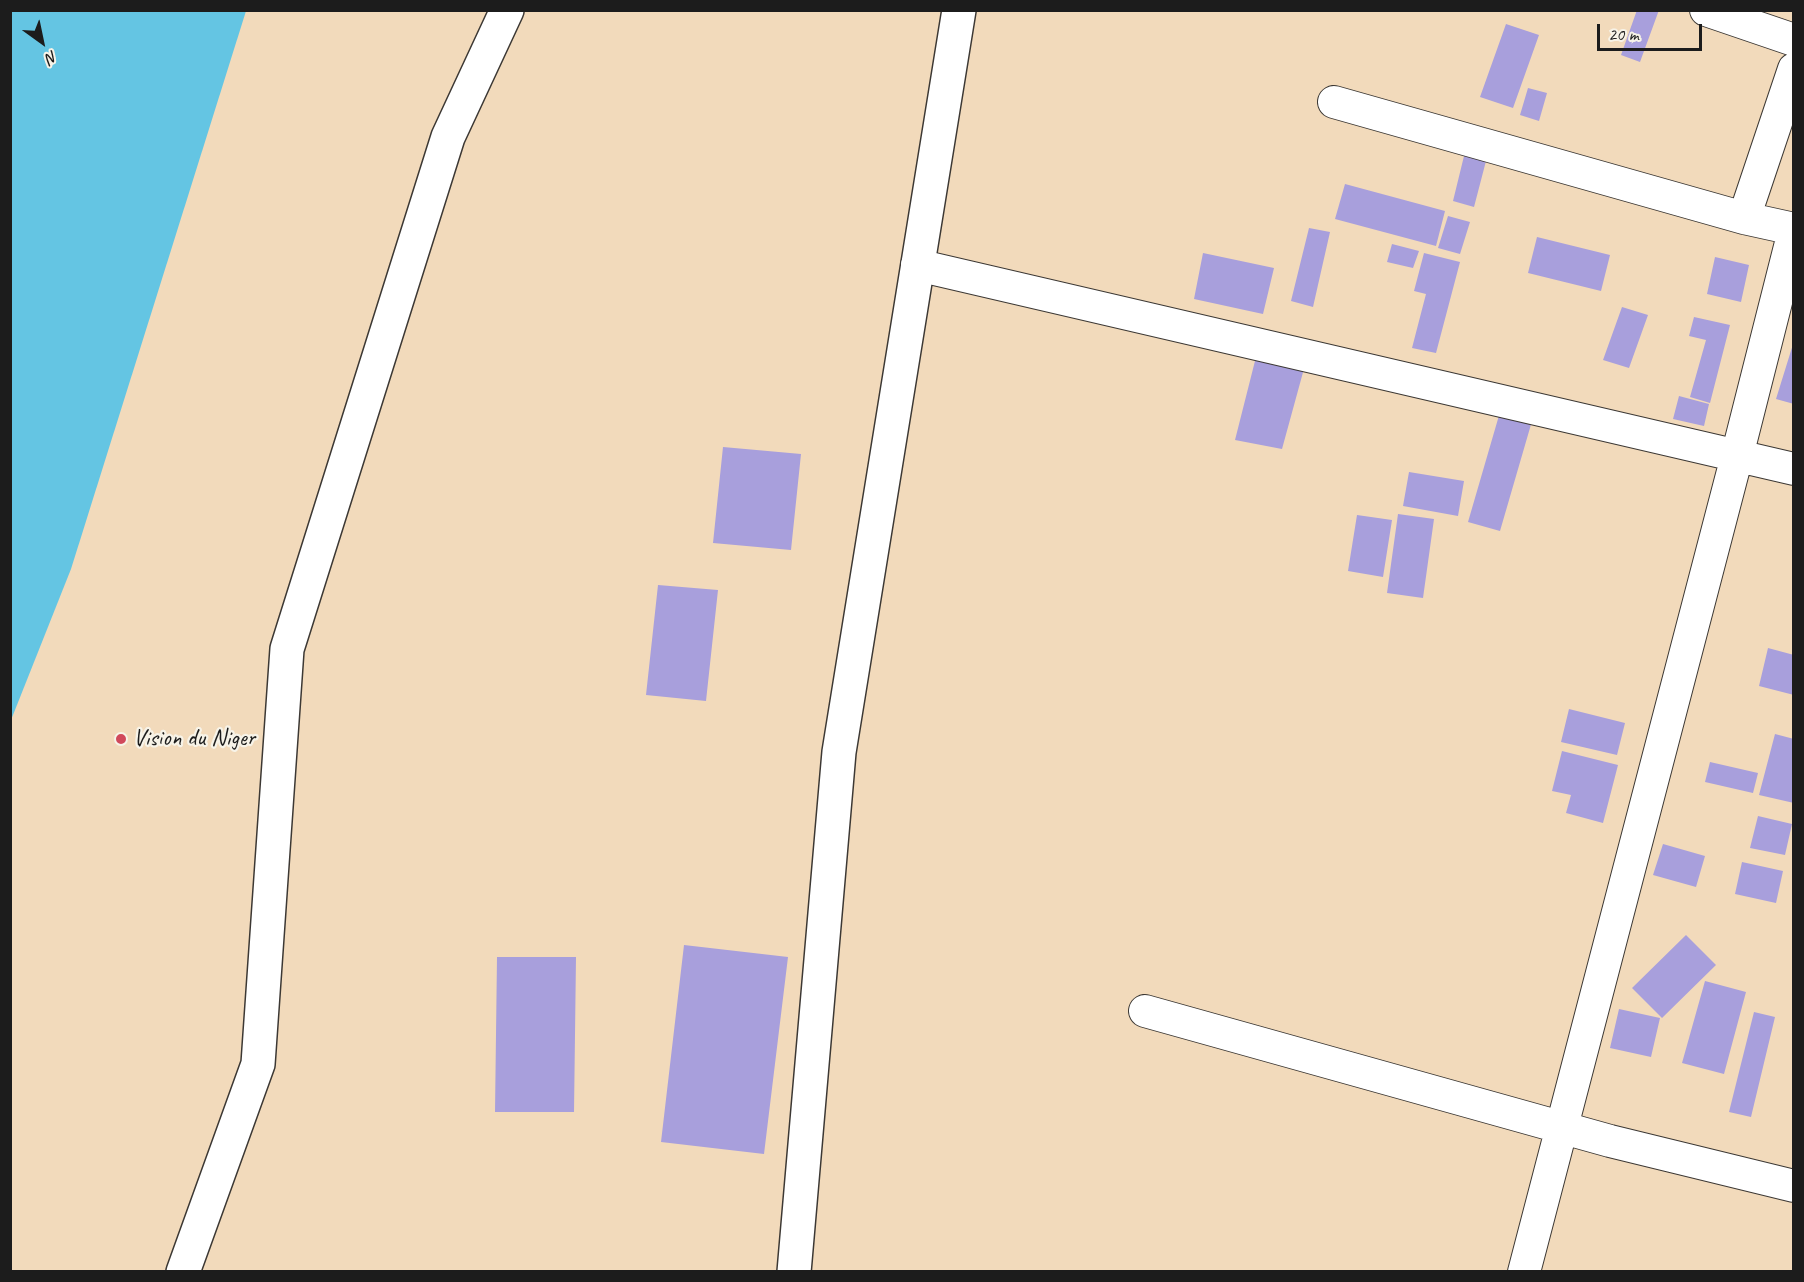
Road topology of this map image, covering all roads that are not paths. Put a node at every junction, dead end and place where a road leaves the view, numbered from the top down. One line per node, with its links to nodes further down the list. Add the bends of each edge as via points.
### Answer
1 (507, 10): 15 (main road, via 448,137 287,649 258,1064)
2 (959, 10): 9 (main road)
3 (1706, 10): 4 (street)
4 (1794, 40)
5 (1794, 69): 7 (street)
6 (1334, 102): 7 (street)
7 (1744, 218): 8 (street)
8 (1794, 230): 10 (street)
9 (917, 265): 10 (street); 16 (main road, via 839,752)
10 (1737, 456): 11 (street); 13 (street)
11 (1794, 469)
12 (1145, 1011): 13 (street)
13 (1562, 1128): 14 (street); 17 (street)
14 (1794, 1186)
15 (183, 1272)
16 (795, 1272)
17 (1524, 1272)

